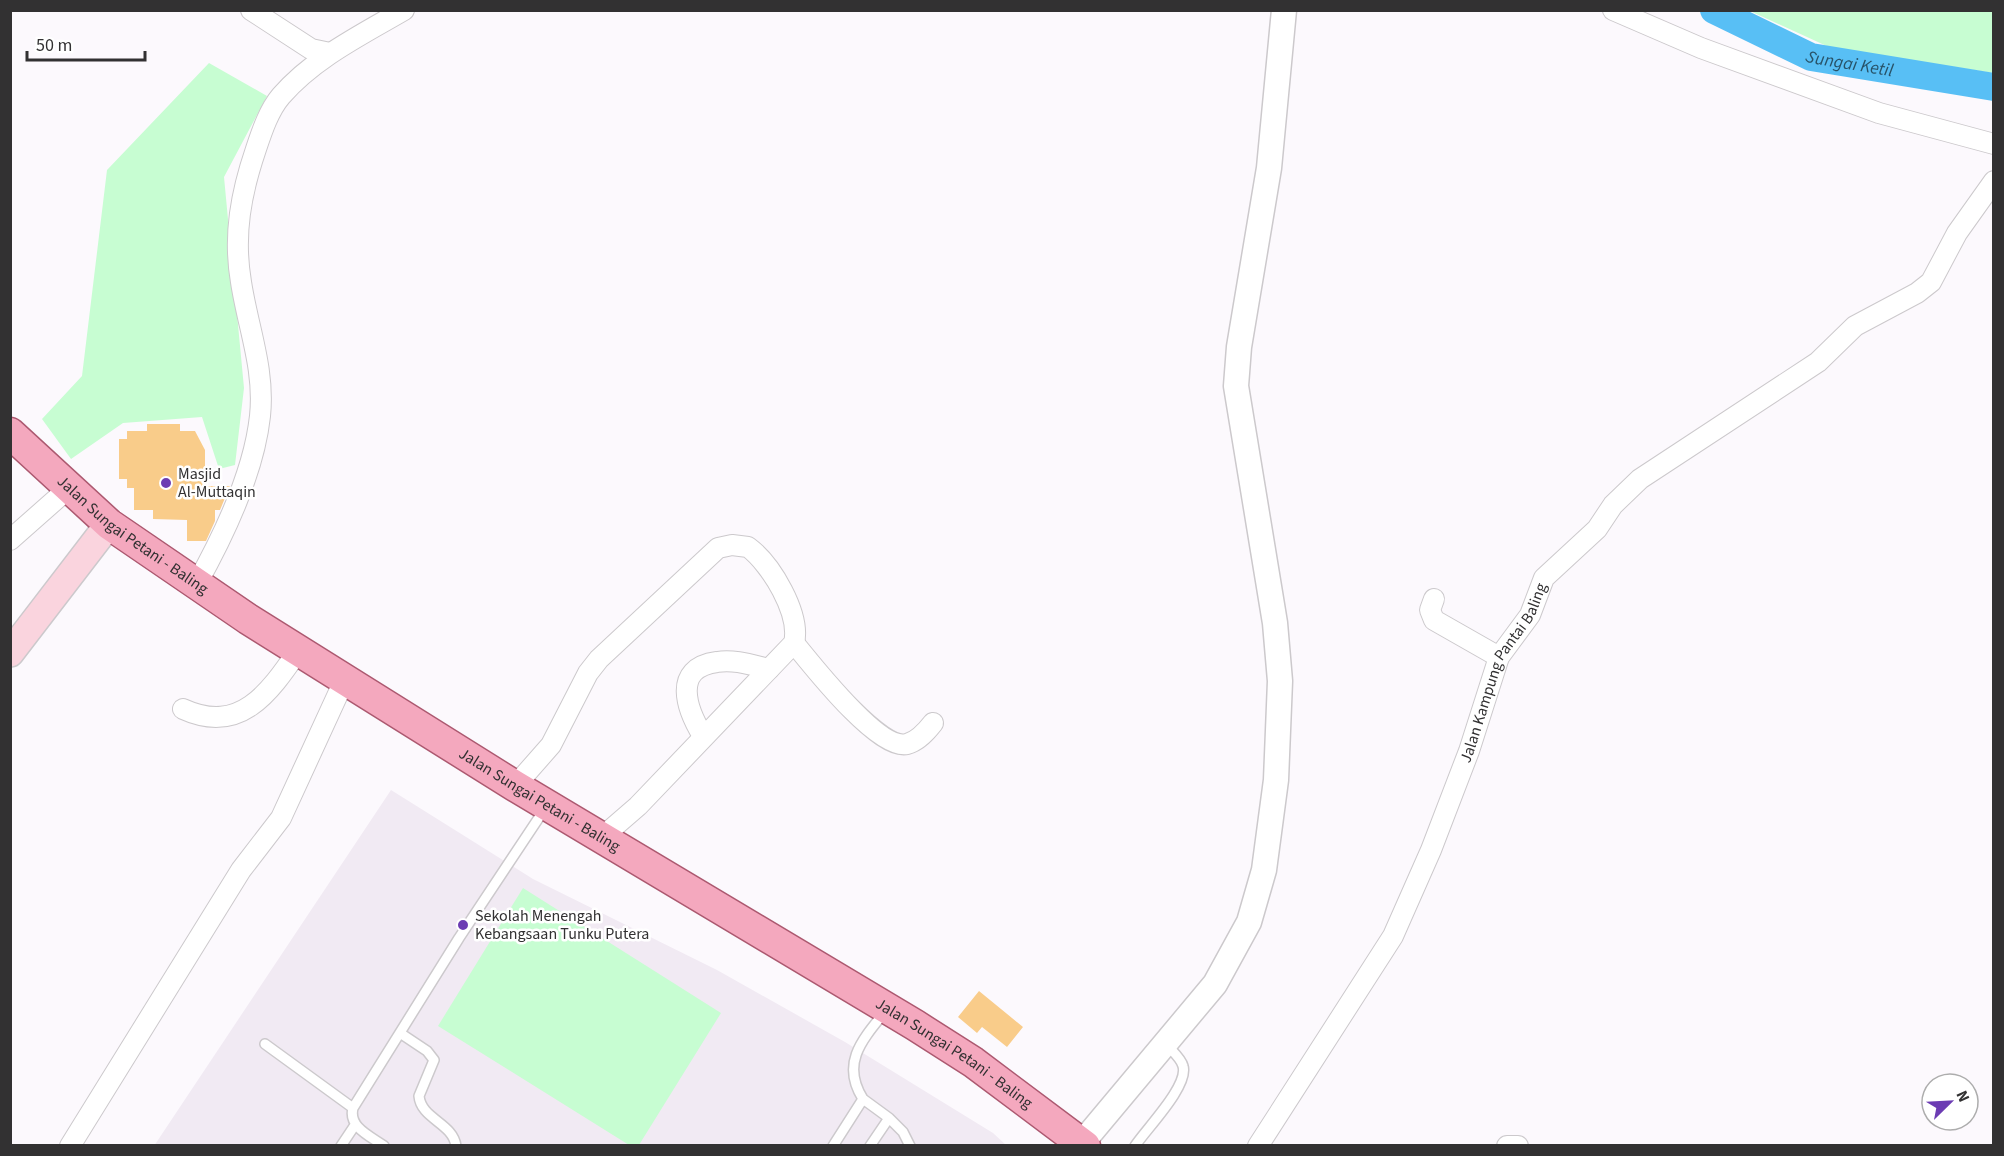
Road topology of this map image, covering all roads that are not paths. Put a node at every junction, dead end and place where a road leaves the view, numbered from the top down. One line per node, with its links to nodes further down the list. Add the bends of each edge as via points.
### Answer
1 (251, 10): 5 (street, via 310,49)
2 (404, 10): 5 (street)
3 (1284, 10): 29 (street, via 1269,168 1236,386 1273,611 1280,681 1271,826 1257,897 1240,941 1215,984)
4 (1613, 10): 6 (street, via 1701,48 1879,113)
5 (330, 53): 12 (street, via 280,97 263,130 244,184 238,258 259,360 260,416 232,514)
6 (1994, 144)
7 (1994, 182): 17 (street, Jalan Kampung Pantai Baling, via 1961,227 1931,282 1855,326 1818,362 1627,489 1597,529 1544,578 1530,615)
8 (10, 433): 9 (main road, Jalan Sungai Petani - Baling)
9 (70, 487): 10 (main road, Jalan Sungai Petani - Baling); 11 (street)
10 (109, 524): 12 (main road, Jalan Sungai Petani - Baling); 16 (main road)
11 (10, 540)
12 (196, 585): 15 (main road, Jalan Sungai Petani - Baling)
13 (1434, 599): 17 (street, via 1430,610 1434,620)
14 (794, 643): 18 (street); 21 (street, via 832,688 885,738 896,744 908,744 923,736); 23 (street, via 792,617 764,561 741,545 718,548 599,658 551,746)
15 (298, 651): 19 (main road, Jalan Sungai Petani - Baling); 20 (street, via 266,695 245,709 215,719)
16 (10, 653)
17 (1498, 657): 43 (street, Jalan Kampung Pantai Baling, via 1469,751 1393,936)
18 (769, 669): 22 (street); 22 (street, via 719,661 708,663 692,675 687,686 687,706)
19 (344, 681): 23 (main road, Jalan Sungai Petani - Baling); 35 (street, via 281,818 241,870)
20 (183, 710)
21 (933, 723)
22 (703, 735): 25 (street, via 638,806)
23 (515, 786): 24 (main road, Jalan Sungai Petani - Baling)
24 (547, 805): 25 (main road, Jalan Sungai Petani - Baling); 27 (lane)
25 (601, 837): 26 (main road, Jalan Sungai Petani - Baling)
26 (887, 1008): 30 (lane, via 869,1031 853,1065 854,1082); 34 (main road, Jalan Sungai Petani - Baling, via 973,1062)
27 (400, 1033): 31 (lane); 38 (lane, via 434,1060 419,1102 450,1132)
28 (265, 1044): 31 (lane)
29 (1166, 1044): 34 (street); 42 (lane, via 1181,1061 1184,1073 1177,1090)
30 (863, 1099): 32 (lane); 39 (lane)
31 (353, 1108): 33 (lane)
32 (889, 1118): 40 (lane); 41 (lane)
33 (355, 1125): 36 (lane); 37 (lane)
34 (1083, 1145)
35 (70, 1146)
36 (341, 1146)
37 (384, 1146)
38 (456, 1146)
39 (833, 1146)
40 (870, 1146)
41 (910, 1146)
42 (1135, 1146)
43 (1258, 1146)
44 (1508, 1146): 45 (street)
45 (1518, 1146)

